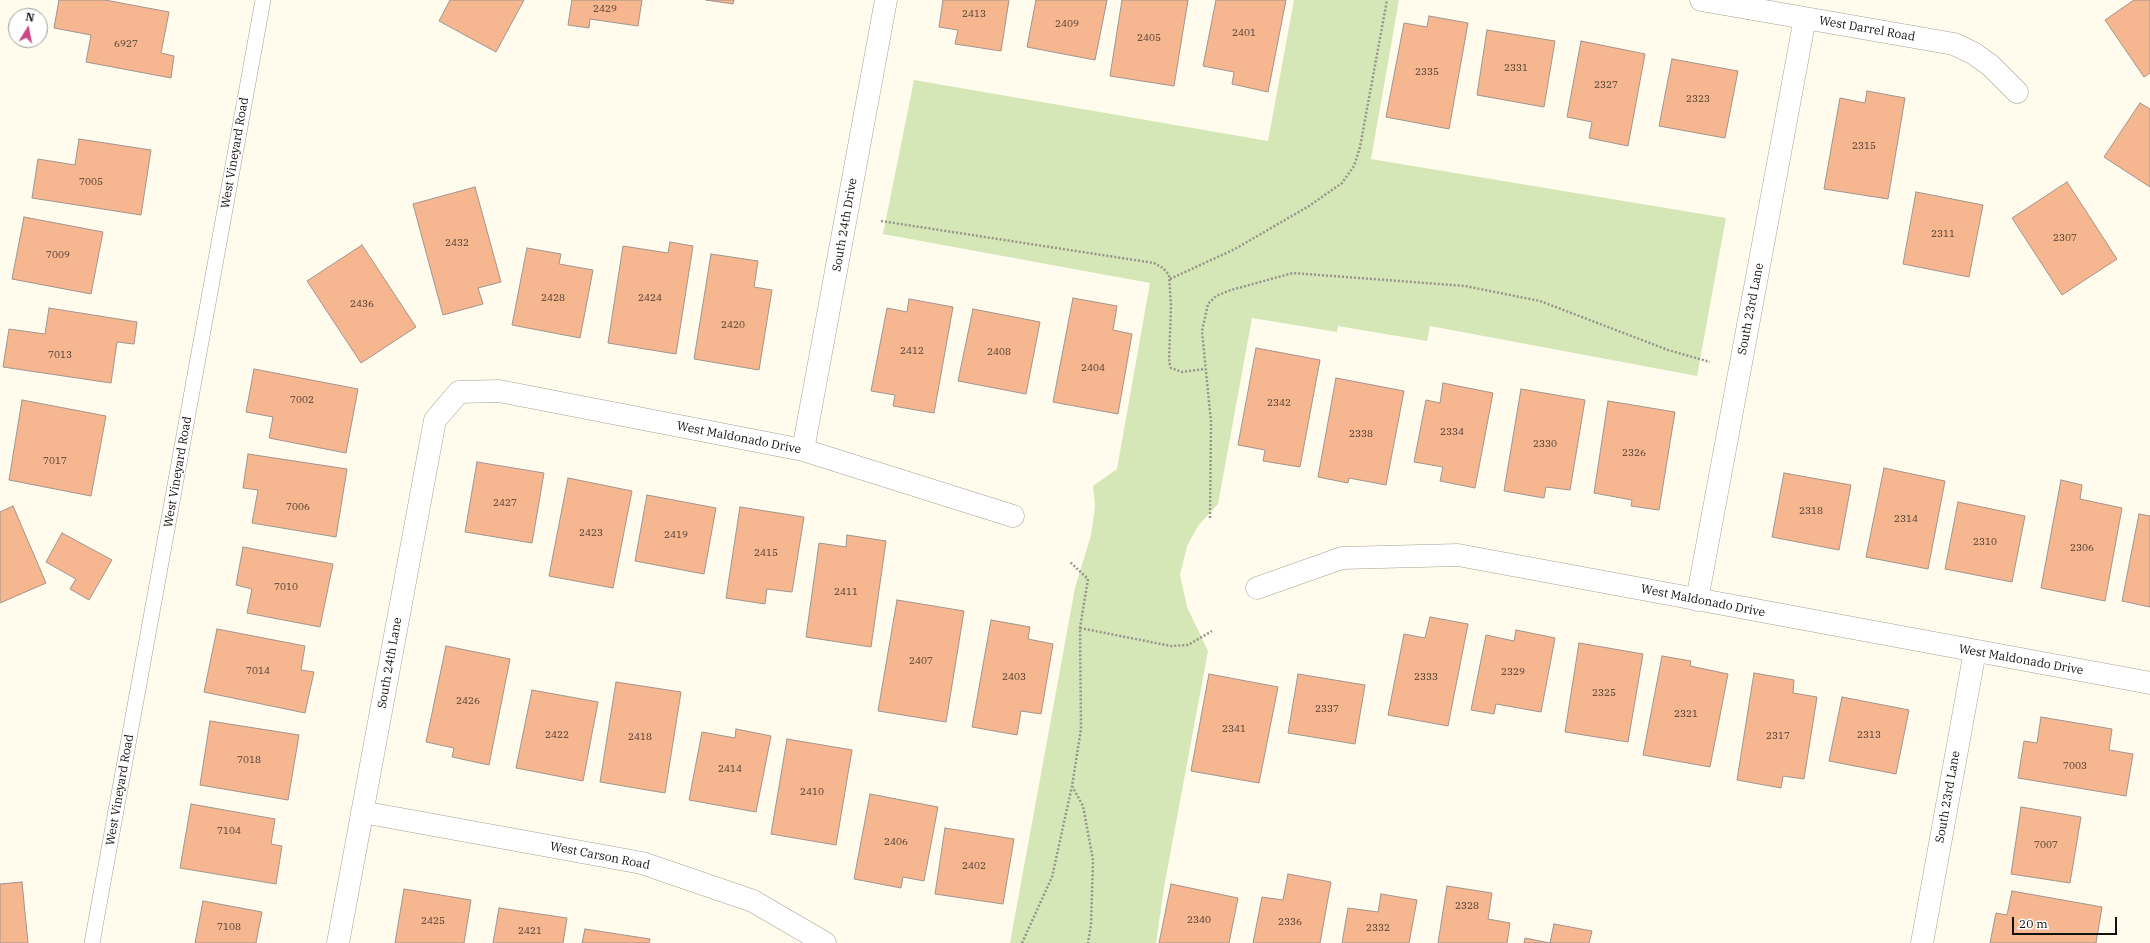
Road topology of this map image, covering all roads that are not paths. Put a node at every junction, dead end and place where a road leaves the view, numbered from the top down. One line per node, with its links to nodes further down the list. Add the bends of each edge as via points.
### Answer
1 (263, 0): 14 (lane, West Vineyard Road)
2 (886, 0): 7 (street, South 24th Drive)
3 (1701, 0): 4 (street, West Darrel Road)
4 (1806, 18): 5 (street, West Darrel Road, via 1954,44 1990,65); 10 (street, South 23rd Lane)
5 (2017, 92)
6 (459, 392): 7 (street, West Maldonado Drive, via 499,391); 13 (street, South 24th Lane, via 435,420)
7 (803, 450): 8 (street, West Maldonado Drive)
8 (1013, 516)
9 (1257, 588): 10 (street, West Maldonado Drive, via 1342,558 1458,555)
10 (1698, 600): 11 (street, West Maldonado Drive)
11 (1975, 651): 12 (street, West Maldonado Drive); 17 (street, South 23rd Lane)
12 (2150, 683)
13 (362, 812): 15 (street, South 24th Lane); 16 (street, West Carson Road, via 642,863 753,901)
14 (92, 943)
15 (338, 943)
16 (825, 943)
17 (1922, 943)

